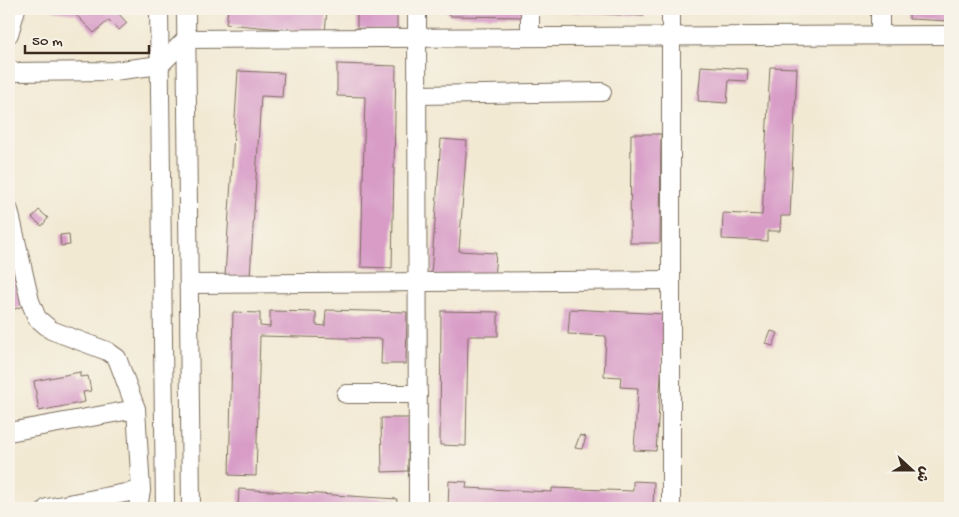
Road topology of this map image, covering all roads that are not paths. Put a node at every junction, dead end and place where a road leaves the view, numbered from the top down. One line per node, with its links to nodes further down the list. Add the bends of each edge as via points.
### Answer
1 (16, 9): 8 (street)
2 (159, 9): 15 (street)
3 (186, 9): 14 (street)
4 (417, 9): 11 (street)
5 (530, 9): 12 (street)
6 (671, 9): 13 (street)
7 (880, 9): 10 (street)
8 (9, 34)
9 (950, 35): 10 (street)
10 (880, 36): 13 (street)
11 (417, 37): 12 (street); 14 (street); 18 (street)
12 (530, 37): 13 (street)
13 (671, 37): 21 (street)
14 (186, 39): 15 (street); 23 (street)
15 (160, 65): 16 (street, via 114,71); 31 (street)
16 (9, 72)
17 (602, 92): 18 (street)
18 (417, 95): 22 (street)
19 (9, 210): 20 (street)
20 (12, 237): 26 (street, via 37,318 51,330 107,351 117,358)
21 (671, 280): 22 (street); 34 (street)
22 (417, 282): 23 (street); 25 (street)
23 (189, 284): 32 (street)
24 (346, 394): 25 (street)
25 (418, 394): 33 (street)
26 (136, 409): 27 (street); 28 (street)
27 (9, 432)
28 (141, 490): 29 (street); 30 (street)
29 (47, 508)
30 (138, 508)
31 (164, 508)
32 (191, 508)
33 (418, 508)
34 (671, 508)

